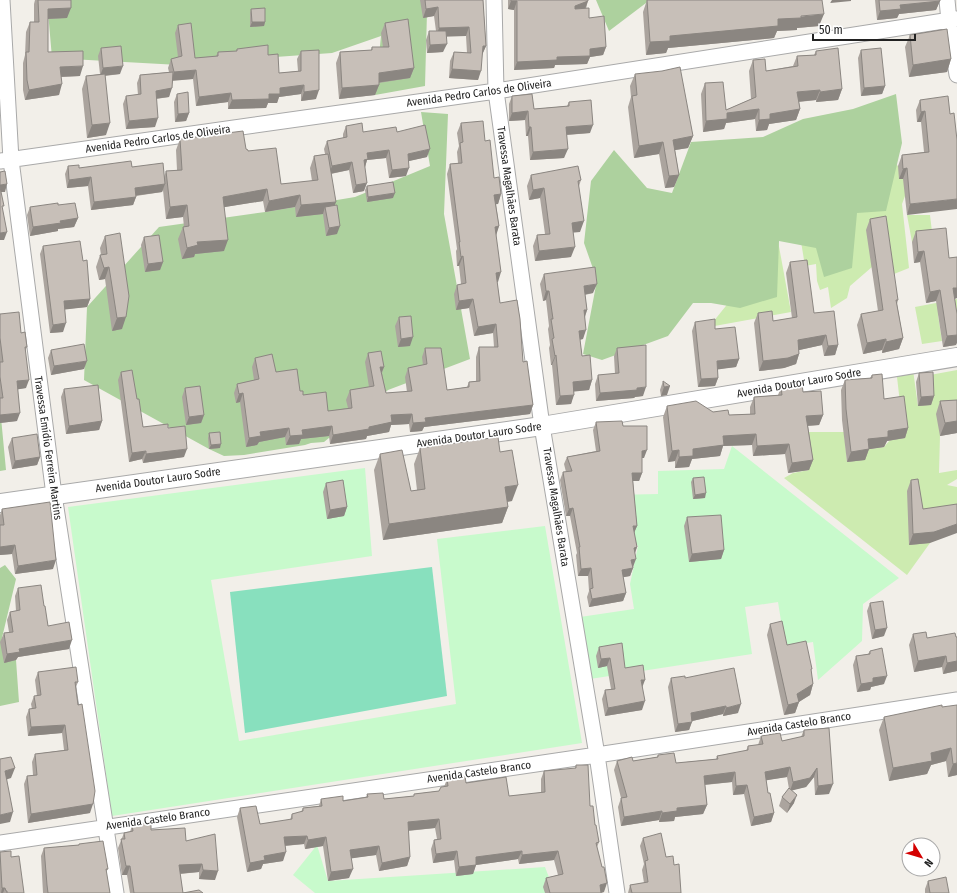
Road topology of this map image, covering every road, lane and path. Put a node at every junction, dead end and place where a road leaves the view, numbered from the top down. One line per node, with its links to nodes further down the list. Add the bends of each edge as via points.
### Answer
1 (2, 0): 7 (street, Travessa Emídio Ferreira Martins)
2 (494, 0): 6 (street, Travessa Magalhães Barata)
3 (947, 0): 4 (street)
4 (953, 20): 5 (street); 6 (street, Avenida Pedro Carlos de Oliveira)
5 (957, 75)
6 (496, 91): 7 (street, Avenida Pedro Carlos de Oliveira); 9 (street, Travessa Magalhães Barata)
7 (6, 161): 10 (street, Travessa Emídio Ferreira Martins)
8 (957, 357): 9 (street, Avenida Doutor Lauro Sodre)
9 (542, 426): 10 (street, Avenida Doutor Lauro Sodre); 13 (street, Travessa Magalhães Barata)
10 (54, 495): 11 (street, Avenida Doutor Lauro Sodre); 14 (street, Travessa Emídio Ferreira Martins)
11 (0, 503)
12 (957, 700): 13 (street, Avenida Castelo Branco)
13 (597, 755): 14 (street, Avenida Castelo Branco); 17 (street, Travessa Magalhães Barata)
14 (105, 827): 15 (street, Avenida Castelo Branco); 16 (street, Travessa Emídio Ferreira Martins)
15 (0, 843)
16 (116, 893)
17 (617, 893)

